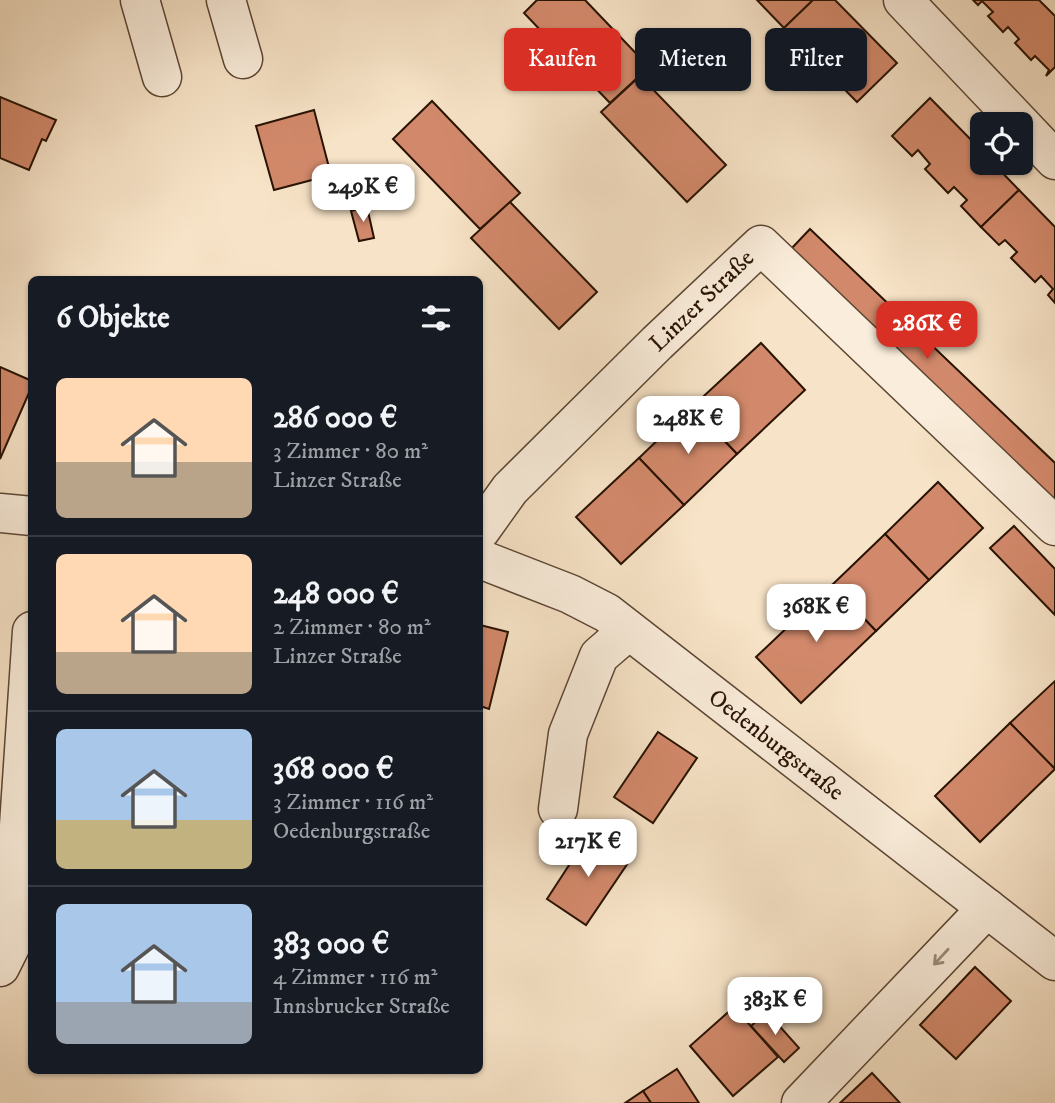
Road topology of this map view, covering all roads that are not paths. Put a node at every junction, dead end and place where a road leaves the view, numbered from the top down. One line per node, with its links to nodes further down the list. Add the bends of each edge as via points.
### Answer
1 (140, 0): 5 (street)
2 (226, 0): 4 (street)
3 (903, 0): 6 (street)
4 (243, 59)
5 (162, 77)
6 (1055, 160)
7 (0, 513): 8 (street)
8 (28, 516)
9 (1055, 526): 10 (street, Linzer Straße, via 761,245 510,489)
10 (483, 527)
11 (483, 560): 12 (street, Oedenburgstraße, via 570,594 607,613)
12 (628, 631): 14 (street, via 599,656 572,723); 15 (street, Oedenburgstraße)
13 (28, 691): 17 (street, via 11,945)
14 (558, 809)
15 (987, 908): 16 (street, Oedenburgstraße); 18 (street, one-way to 18)
16 (1055, 961)
17 (0, 967)
18 (801, 1103)

